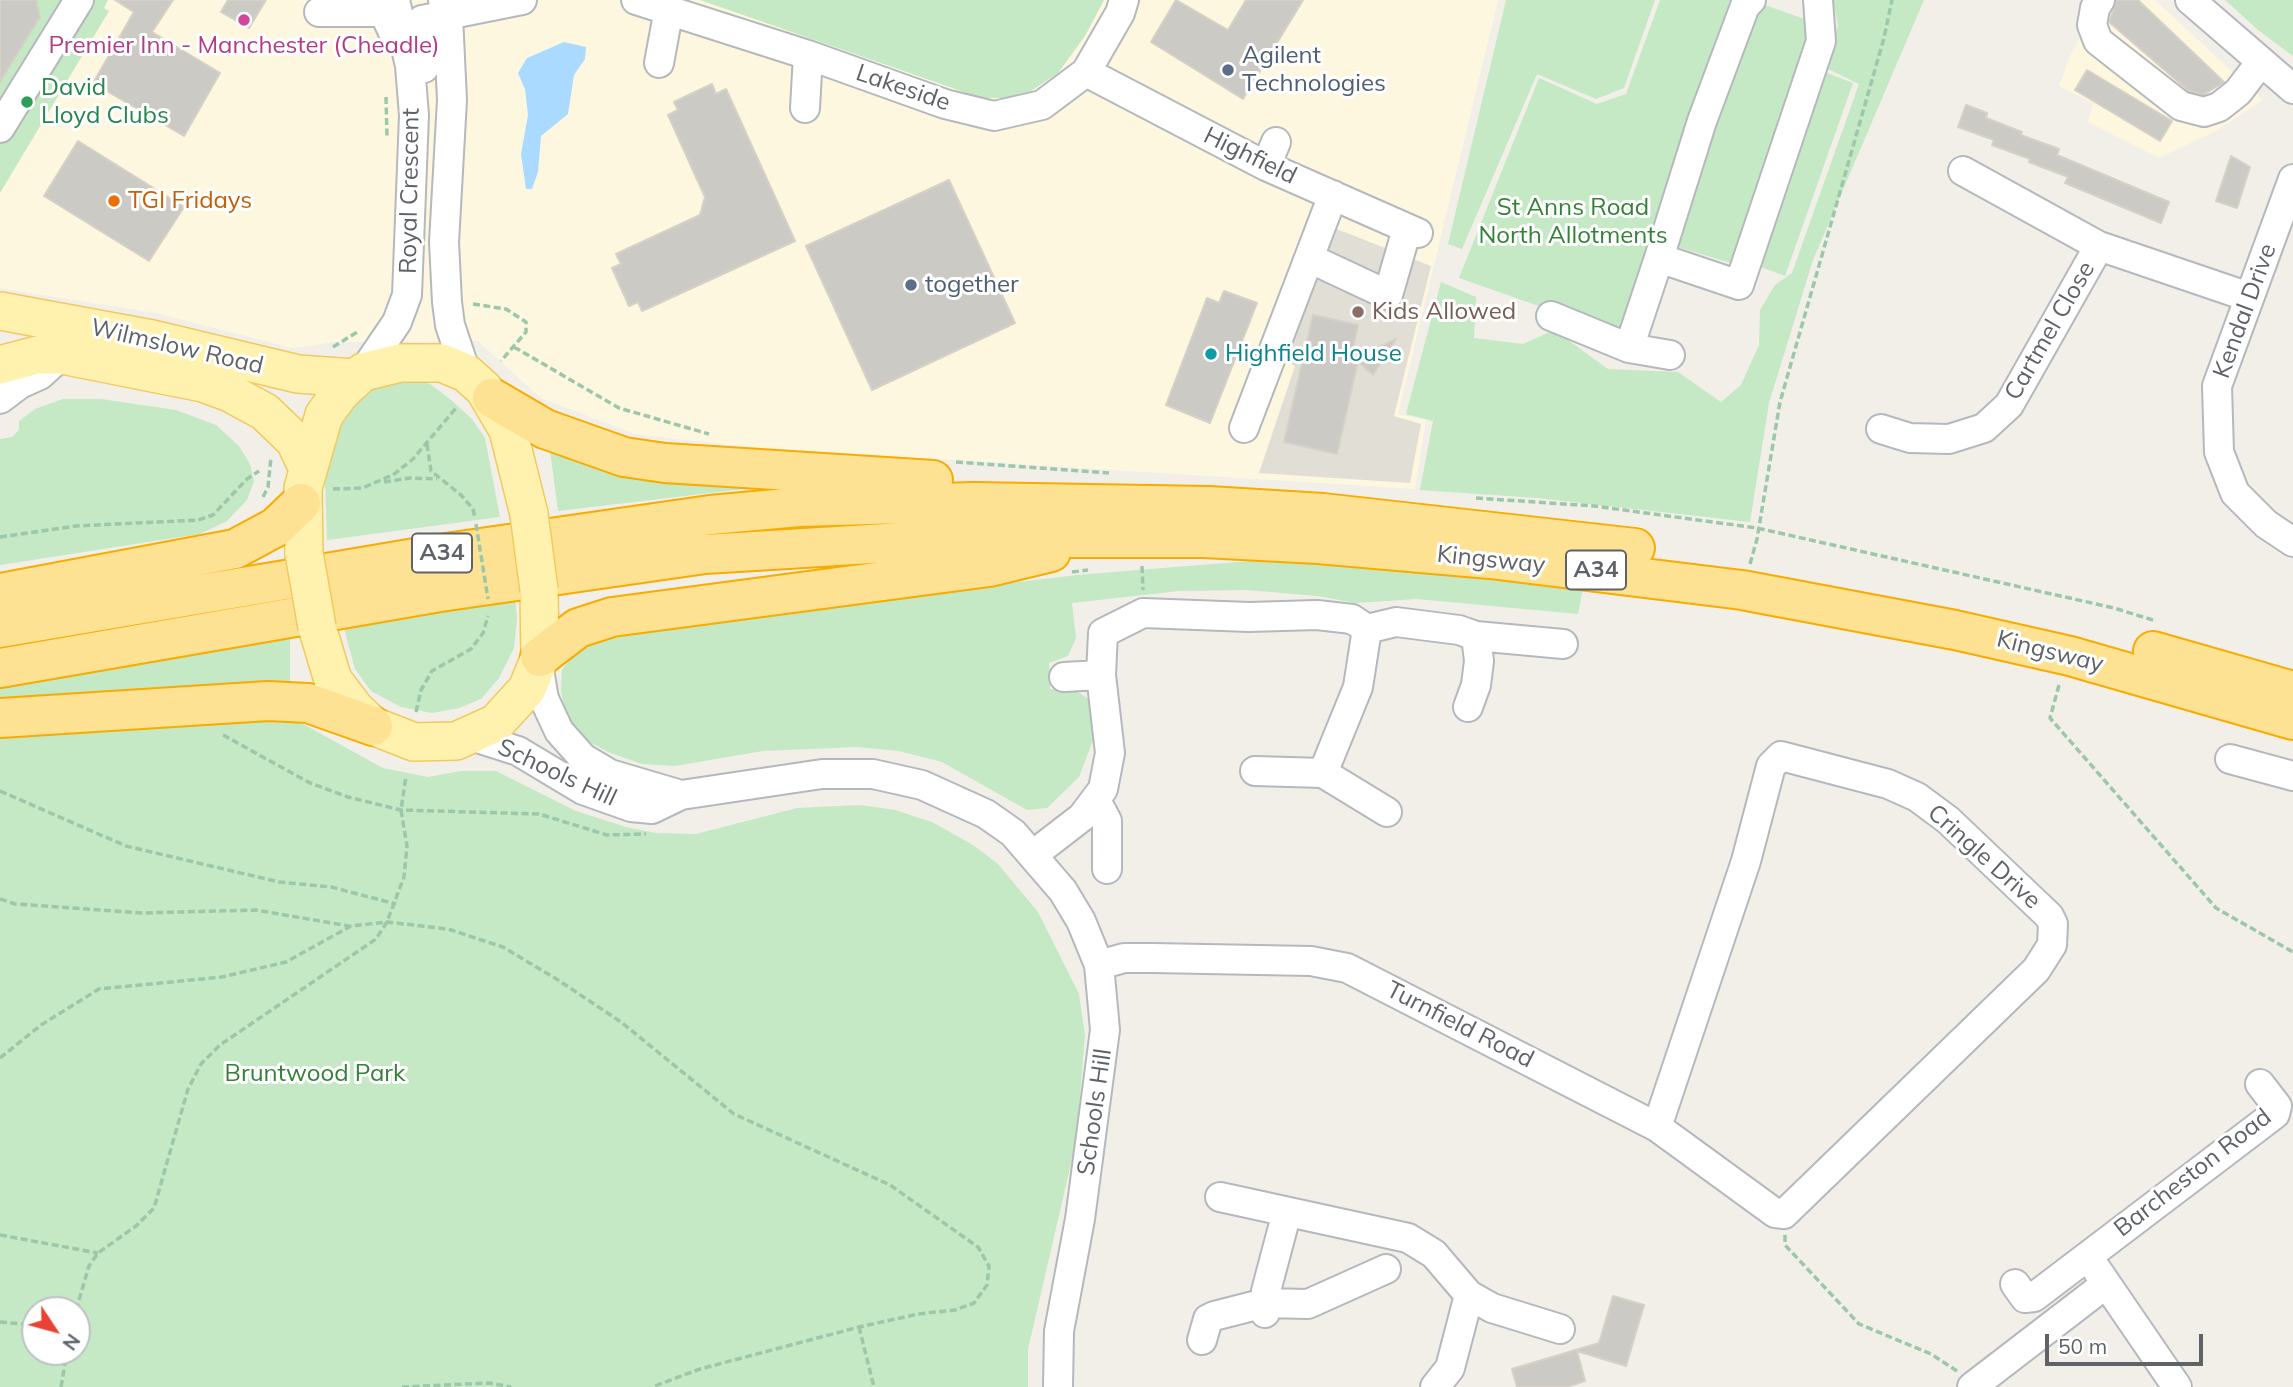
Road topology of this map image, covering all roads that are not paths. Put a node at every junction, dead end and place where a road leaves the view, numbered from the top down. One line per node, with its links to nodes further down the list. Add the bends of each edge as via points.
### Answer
1 (79, 0): 20 (street)
2 (346, 0): 16 (street, via 319,12 369,10 385,15)
3 (395, 0): 16 (street, Royal Crescent)
4 (522, 0): 11 (street)
5 (636, 0): 12 (street, Lakeside)
6 (1124, 0): 17 (street, Lakeside)
7 (1751, 0): 27 (street, via 1702,121)
8 (1818, 0): 27 (street, via 1821,41 1739,285)
9 (2101, 0): 15 (street, via 2092,25 2098,41 2181,106 2204,112 2219,107 2238,92)
10 (2190, 0): 15 (street)
11 (445, 8): 21 (street, via 422,20 427,128); 36 (street, Royal Crescent, via 452,100 444,242 447,302)
12 (669, 9): 13 (street, Lakeside); 14 (street)
13 (808, 55): 17 (street, Lakeside, via 945,104 994,116 1042,105); 19 (street)
14 (659, 63)
15 (2260, 63): 18 (street)
16 (410, 65): 21 (street, Royal Crescent)
17 (1086, 72): 24 (street, Highfield, via 1271,154)
18 (2293, 89)
19 (805, 108)
20 (0, 128)
21 (400, 144): 35 (street, Royal Crescent, via 407,295 397,322)
22 (1962, 171): 25 (street)
23 (2293, 179): 28 (street, Kendal Drive)
24 (1333, 195): 26 (street); 26 (street, Highfield, via 1412,231 1388,295)
25 (2099, 246): 28 (street); 39 (street, Cartmel Close, via 2009,405 1984,428 1949,439 1910,438)
26 (1309, 258): 38 (street)
27 (1659, 258): 31 (street)
28 (2249, 297): 42 (street, Kendal Drive, via 2217,386 2219,452 2235,493 2266,524)
29 (0, 311): 35 (main road, Wilmslow Road, via 152,339 298,374)
30 (1551, 316): 31 (street)
31 (1629, 348): 33 (street)
32 (62, 355): 34 (main road, Wilmslow Road, via 37,355); 37 (street, via 40,375); 40 (main road, Wilmslow Road, via 230,393 282,425 295,441)
33 (1670, 355)
34 (0, 365)
35 (358, 375): 36 (main road, Wilmslow Road, via 400,363 442,363); 40 (main road, via 324,415)
36 (471, 393): 41 (highway, via 545,429 624,457 1060,491); 48 (main road, bridge, via 516,455 539,590)
37 (0, 399)
38 (1244, 428)
39 (1881, 429)
40 (311, 486): 43 (highway, via 276,527 235,548); 56 (main road, bridge, via 304,553 317,627 334,680)
41 (1117, 520): 44 (highway, Kingsway / A34, via 887,504 710,514); 48 (highway, via 989,567 612,617 578,628); 49 (highway, Kingsway / A34, via 609,566); 52 (highway, Kingsway / A34, via 1323,513 1638,548 1963,604); 55 (highway, Kingsway / A34, via 1630,574 1849,609 2070,656)
42 (2293, 542)
43 (0, 593)
44 (0, 628)
45 (1367, 629): 46 (street, via 1396,622 1459,629); 50 (street, via 1352,619 1317,615 1143,613 1103,633); 60 (street, via 1358,687)
46 (1476, 636): 47 (street); 53 (street, via 1479,661)
47 (1563, 644)
48 (539, 661): 57 (main road, via 527,689 508,713); 62 (street, Schools Hill, via 551,718 574,751 610,774)
49 (0, 668)
50 (1101, 675): 51 (street); 63 (street, via 1110,753)
51 (1064, 677)
52 (2293, 691)
53 (1468, 707)
54 (0, 718): 56 (highway, via 268,701 308,703)
55 (2293, 720)
56 (373, 726): 57 (main road, via 414,742 441,743)
57 (471, 736): 62 (street, Schools Hill, via 518,751 583,790 631,807 652,809)
58 (2230, 759): 61 (street)
59 (1255, 771): 60 (street)
60 (1323, 773): 64 (street)
61 (2293, 776)
62 (681, 795): 65 (street, Schools Hill, via 822,774 892,777 947,793 986,814)
63 (1097, 800): 65 (street); 66 (street, via 1107,821)
64 (1387, 812)
65 (1034, 854): 67 (street, Schools Hill, via 1074,908)
66 (1107, 869)
67 (1099, 965): 69 (street, Turnfield Road, via 1134,958 1331,962); 82 (street, Schools Hill, via 1105,1030 1101,1083 1059,1331)
68 (2260, 1084): 73 (street, Barcheston Road, via 2277,1106 2275,1114)
69 (1657, 1127): 72 (street, Turnfield Road, via 1775,1213); 72 (street, Cringle Drive, via 1746,861 1771,766 1781,756 1799,760 1888,784 1931,807 2049,916 2052,946 2036,970)
70 (1220, 1197): 71 (street)
71 (1287, 1212): 77 (street, via 1408,1238 1434,1254); 78 (street)
72 (1784, 1214)
73 (2087, 1257): 75 (street, Barcheston Road, via 2034,1297 2025,1298); 76 (street)
74 (1386, 1269): 78 (street, via 1308,1304)
75 (2015, 1284)
76 (2106, 1284): 81 (street); 84 (street)
77 (1469, 1295): 79 (street, via 1492,1308); 83 (street, via 1450,1368)
78 (1265, 1308): 80 (street, via 1208,1319)
79 (1560, 1329)
80 (1202, 1340)
81 (1967, 1381)
82 (1058, 1387)
83 (1435, 1387)
84 (2177, 1387)

